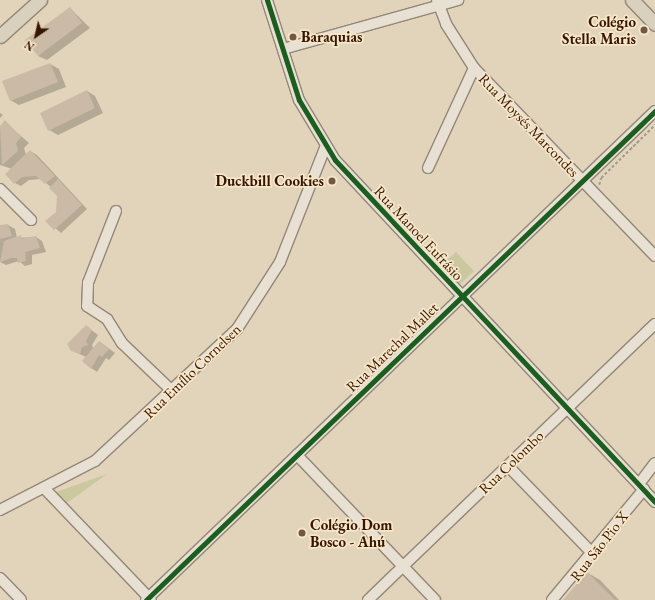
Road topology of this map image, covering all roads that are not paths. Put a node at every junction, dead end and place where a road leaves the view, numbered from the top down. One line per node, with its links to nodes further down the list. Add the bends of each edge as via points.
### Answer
1 (40, 0): 7 (main road)
2 (267, 0): 8 (street, Rua Manoel Eufrásio)
3 (458, 0): 5 (street)
4 (632, 0): 6 (main road)
5 (437, 3): 8 (street); 9 (street, Rua Moysés Marcondes)
6 (655, 24)
7 (0, 36)
8 (283, 49): 11 (street, Rua Manoel Eufrásio, via 306,115)
9 (474, 68): 12 (street); 13 (street, Rua Moysés Marcondes)
10 (655, 111): 13 (street, Rua Marechal Mallet)
11 (325, 148): 18 (street, Rua Manoel Eufrásio); 20 (street, Rua Emílio Cornelsen, via 295,230 263,291 237,329)
12 (428, 168)
13 (583, 181): 17 (street, Rua Moysés Marcondes); 18 (street, Rua Marechal Mallet)
14 (0, 190): 16 (street)
15 (116, 211): 20 (street, via 88,283 87,306 107,319 122,343)
16 (31, 220)
17 (655, 256)
18 (462, 296): 21 (street, Rua Manoel Eufrásio); 22 (street, Rua Marechal Mallet)
19 (655, 324): 21 (street, Rua Colombo)
20 (172, 391): 26 (street, Rua Emílio Cornelsen, via 95,461)
21 (567, 408): 24 (street, Rua Colombo); 25 (street, Rua Manoel Eufrásio)
22 (297, 455): 30 (street); 32 (street, Rua Marechal Mallet)
23 (655, 463): 25 (street, Rua São Pio X)
24 (508, 466): 29 (street); 30 (street, Rua Colombo)
25 (641, 487): 27 (street, Rua Manoel Eufrásio); 29 (street, Rua São Pio X)
26 (45, 489): 28 (street, Rua Emílio Cornelsen); 32 (street)
27 (655, 502)
28 (0, 510)
29 (593, 554): 36 (street, Rua São Pio X)
30 (403, 566): 34 (street, Rua Colombo); 35 (street)
31 (0, 578): 33 (street)
32 (149, 599)
33 (21, 600)
34 (368, 600)
35 (435, 600)
36 (552, 600)

